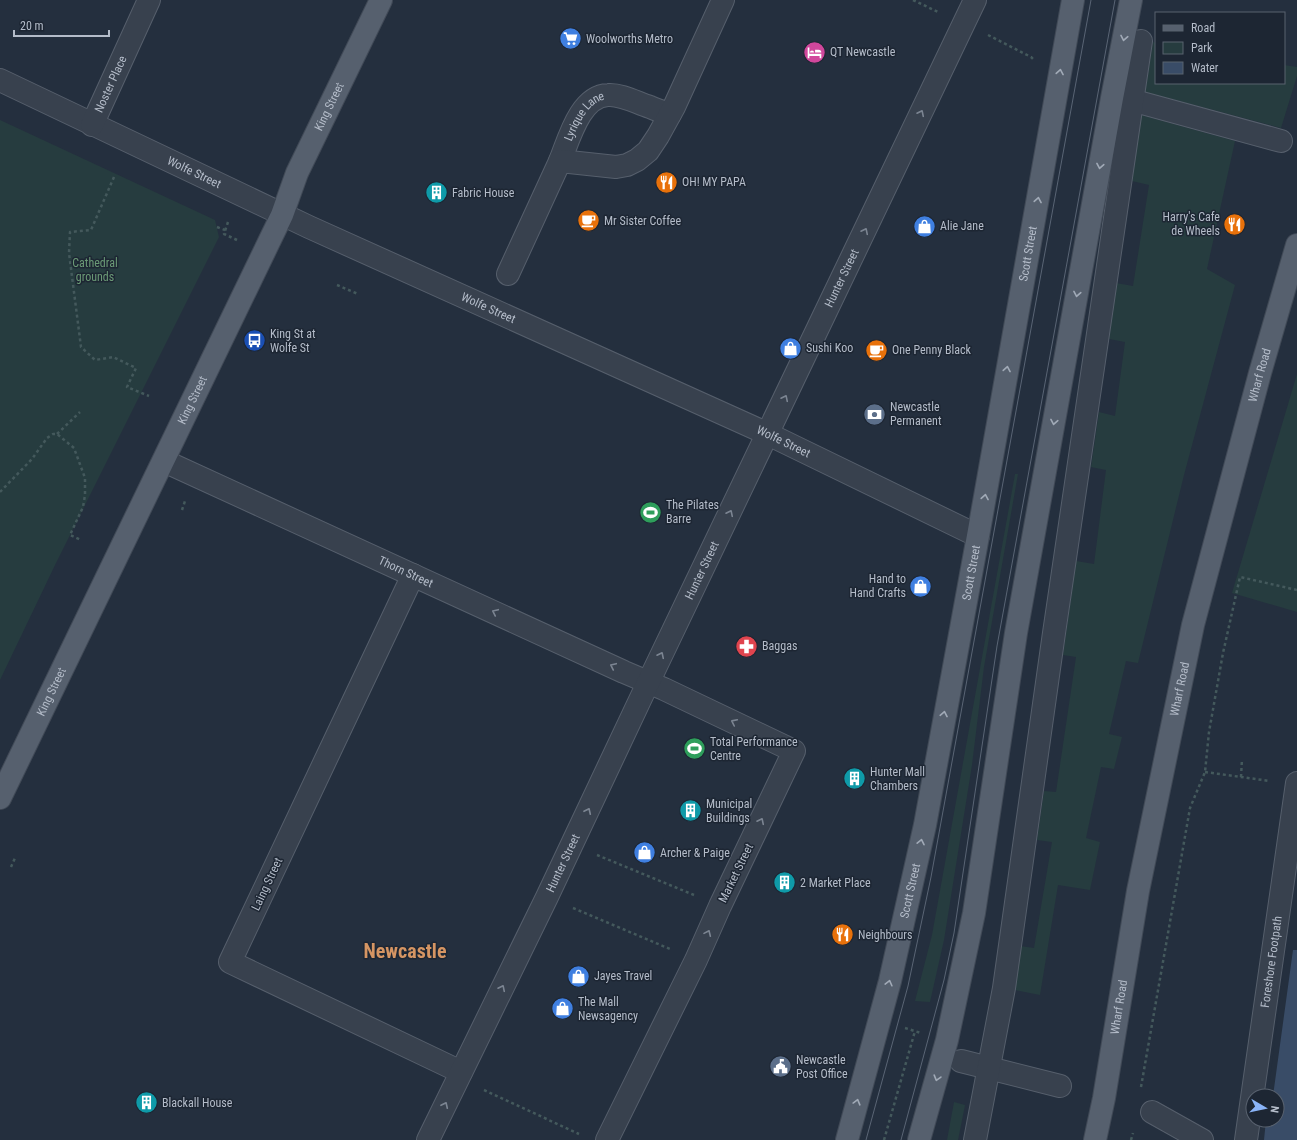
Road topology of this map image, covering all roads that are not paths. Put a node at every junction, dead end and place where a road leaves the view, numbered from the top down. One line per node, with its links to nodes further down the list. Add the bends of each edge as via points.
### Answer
1 (149, 0): 11 (street, Noster Place)
2 (381, 0): 14 (main road, King Street, via 297,173)
3 (723, 0): 10 (street, Lyrique Lane)
4 (975, 0): 17 (street, Hunter Street, one-way to 4)
5 (1074, 0): 19 (main road, Scott Street, one-way to 5)
6 (1131, 0): 32 (main road, one-way to 32, via 1018,625 974,913 945,1047)
7 (1141, 41): 9 (street)
8 (0, 80): 11 (street, Wolfe Street)
9 (1127, 100): 12 (street); 25 (street, via 1004,988)
10 (670, 114): 13 (street, Lyrique Lane, via 648,151 627,165 616,167); 13 (street, Lyrique Lane, via 620,96 597,97 580,114)
11 (92, 125): 14 (street, Wolfe Street)
12 (1281, 141)
13 (560, 160): 16 (street, Lyrique Lane)
14 (282, 214): 17 (street, Wolfe Street); 18 (main road, King Street)
15 (1297, 245): 34 (main road, Wharf Road, via 1260,372 1193,625 1138,891)
16 (508, 274)
17 (768, 434): 19 (street, Wolfe Street); 21 (street, Hunter Street, one-way to 17)
18 (164, 461): 20 (street, Thorn Street); 23 (main road, King Street)
19 (978, 536): 31 (main road, Scott Street, one-way to 19, via 883,1007 912,883)
20 (413, 574): 21 (street, Thorn Street, one-way to 20); 26 (street, Laing Street, via 230,962)
21 (648, 683): 26 (street, Hunter Street, one-way to 21); 30 (street, Market Street, one-way to 21, via 696,960 794,751)
22 (1297, 783): 36 (street, Foreshore Footpath)
23 (0, 798)
24 (961, 1062): 25 (street)
25 (989, 1068): 27 (street); 33 (street)
26 (461, 1072): 29 (street, Hunter Street, one-way to 26)
27 (1060, 1086)
28 (1152, 1112): 35 (street)
29 (428, 1140)
30 (607, 1140)
31 (847, 1140)
32 (919, 1140)
33 (975, 1140)
34 (1095, 1140)
35 (1202, 1140)
36 (1246, 1140)

